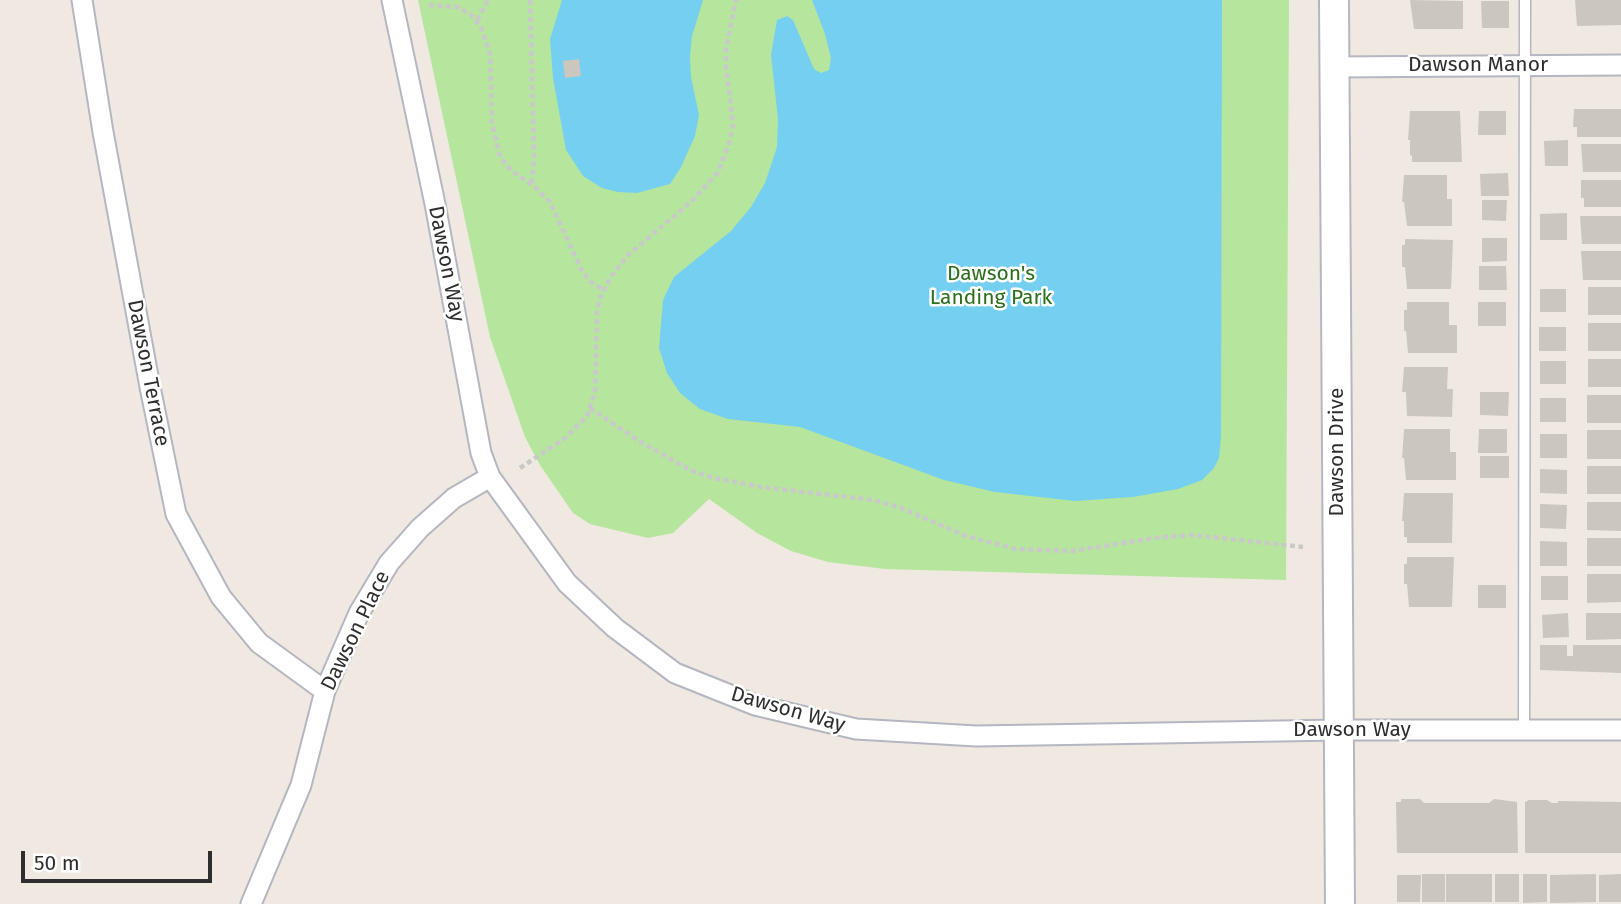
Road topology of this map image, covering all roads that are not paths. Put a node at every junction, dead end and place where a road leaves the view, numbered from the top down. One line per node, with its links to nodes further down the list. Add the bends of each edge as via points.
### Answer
1 (82, 0): 9 (street, Dawson Terrace, via 176,514 221,597 259,643)
2 (392, 0): 8 (street, Dawson Way, via 481,453)
3 (1334, 0): 7 (street, Dawson Drive)
4 (1525, 0): 5 (lane)
5 (1524, 65): 6 (street, Dawson Manor); 7 (street, Dawson Manor); 11 (lane)
6 (1621, 65)
7 (1334, 66): 10 (street, Dawson Drive)
8 (491, 477): 9 (street, Dawson Place, via 454,498 389,563 359,613); 10 (street, Dawson Way, via 567,583 615,628 675,673 755,705 856,729 976,736)
9 (324, 691): 13 (street, Dawson Place, via 301,785)
10 (1340, 730): 11 (street, Dawson Way); 14 (street, Dawson Drive)
11 (1524, 730): 12 (street, Dawson Way)
12 (1621, 730)
13 (251, 904)
14 (1340, 904)

